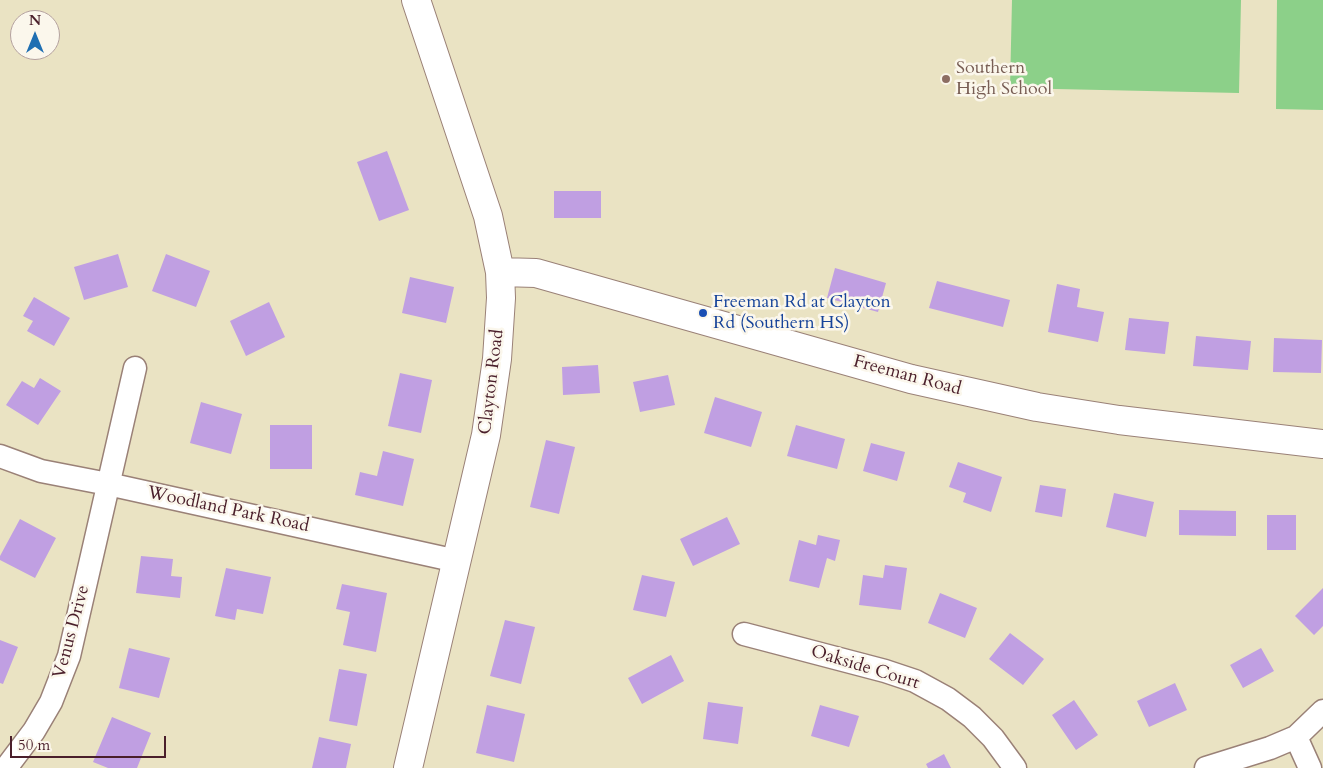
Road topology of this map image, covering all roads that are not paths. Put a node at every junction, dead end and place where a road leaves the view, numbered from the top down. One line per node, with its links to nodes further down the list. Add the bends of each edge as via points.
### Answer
1 (416, 0): 2 (street, Clayton Road, via 488,216)
2 (500, 272): 4 (street, Freeman Road, via 536,273 911,379 1036,407); 7 (street, Clayton Road, via 500,334 493,395)
3 (135, 368): 6 (street, Venus Drive)
4 (1323, 444)
5 (0, 456): 6 (street, Woodland Park Road, via 41,472)
6 (108, 484): 7 (street, Woodland Park Road); 11 (street, Venus Drive, via 62,677 34,731)
7 (457, 561): 12 (street, Clayton Road)
8 (744, 634): 13 (street, Oakside Court, via 915,681 972,717 993,738)
9 (1323, 712): 10 (street)
10 (1296, 737): 14 (street); 15 (street)
11 (6, 768)
12 (408, 768)
13 (1015, 768)
14 (1206, 768)
15 (1310, 768)

